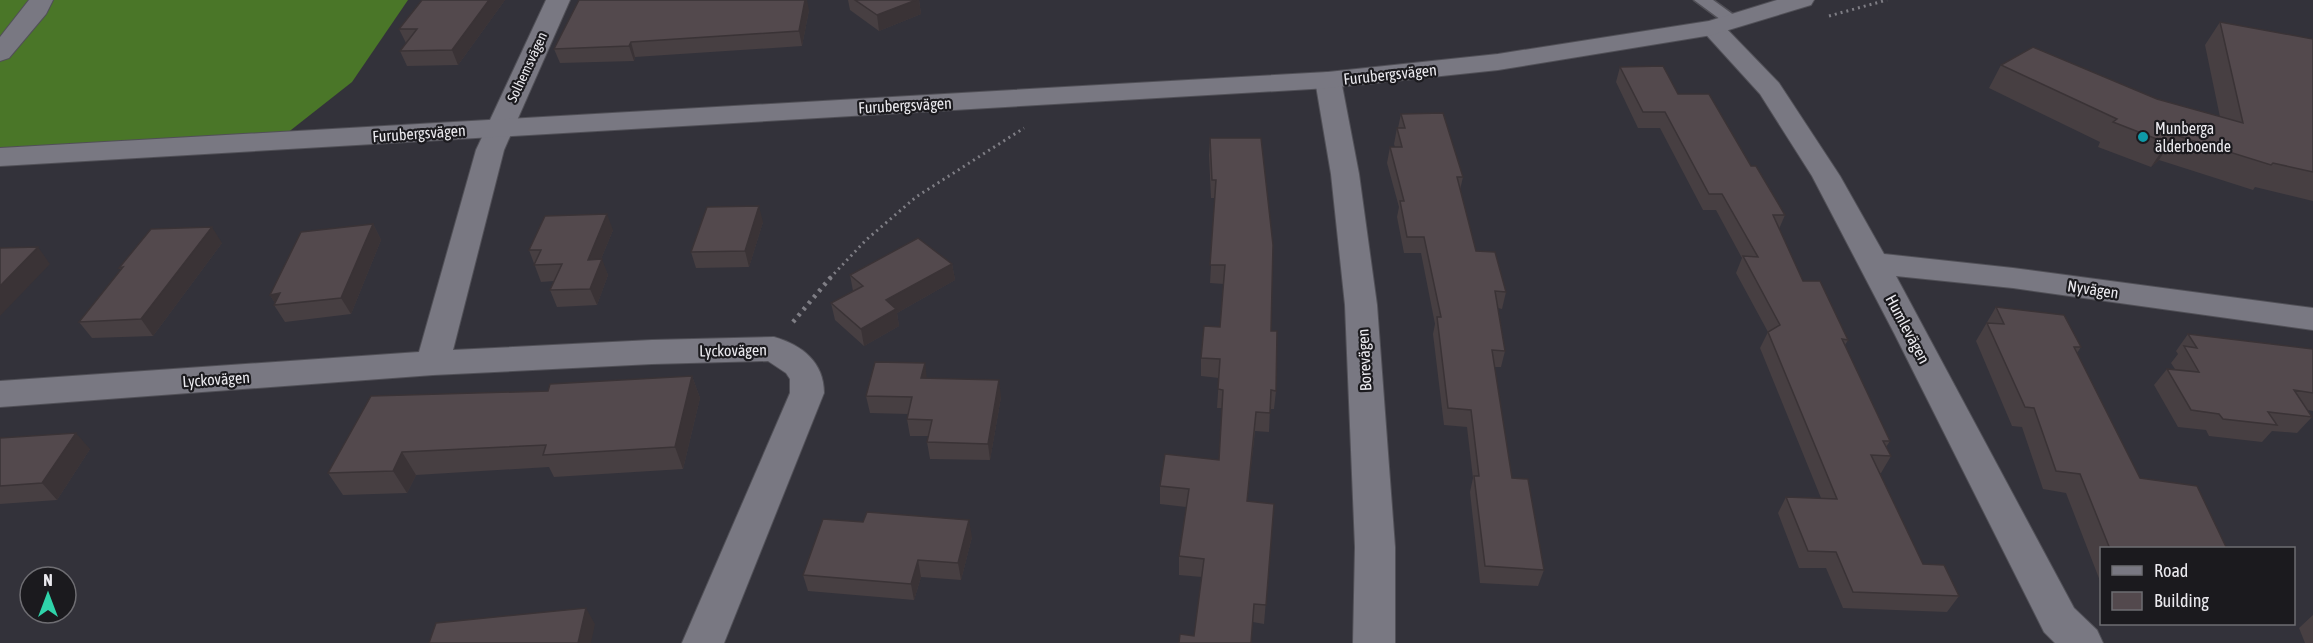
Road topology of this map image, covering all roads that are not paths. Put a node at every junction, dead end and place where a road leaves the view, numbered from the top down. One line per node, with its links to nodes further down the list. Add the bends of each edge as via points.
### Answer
1 (41, 0): 5 (street)
2 (1802, 0): 4 (street, Furubergsvägen)
3 (564, 3): 7 (street, Solhemsvägen)
4 (1716, 16): 6 (street, Furubergsvägen, via 1498,62); 9 (street, Humlevägen, via 1770,88 1826,176)
5 (0, 53)
6 (1328, 80): 7 (street, Furubergsvägen); 14 (street, Borevägen, via 1345,174 1361,305 1374,547)
7 (499, 128): 8 (street, Furubergsvägen); 11 (street)
8 (0, 157)
9 (1874, 263): 10 (street, Nyvägen); 15 (street, Humlevägen, via 2059,620)
10 (2313, 319)
11 (433, 363): 12 (street, Lyckovägen); 13 (street, Lyckovägen, via 774,349 798,364 807,378 807,393)
12 (0, 394)
13 (703, 643)
14 (1374, 643)
15 (2082, 643)

